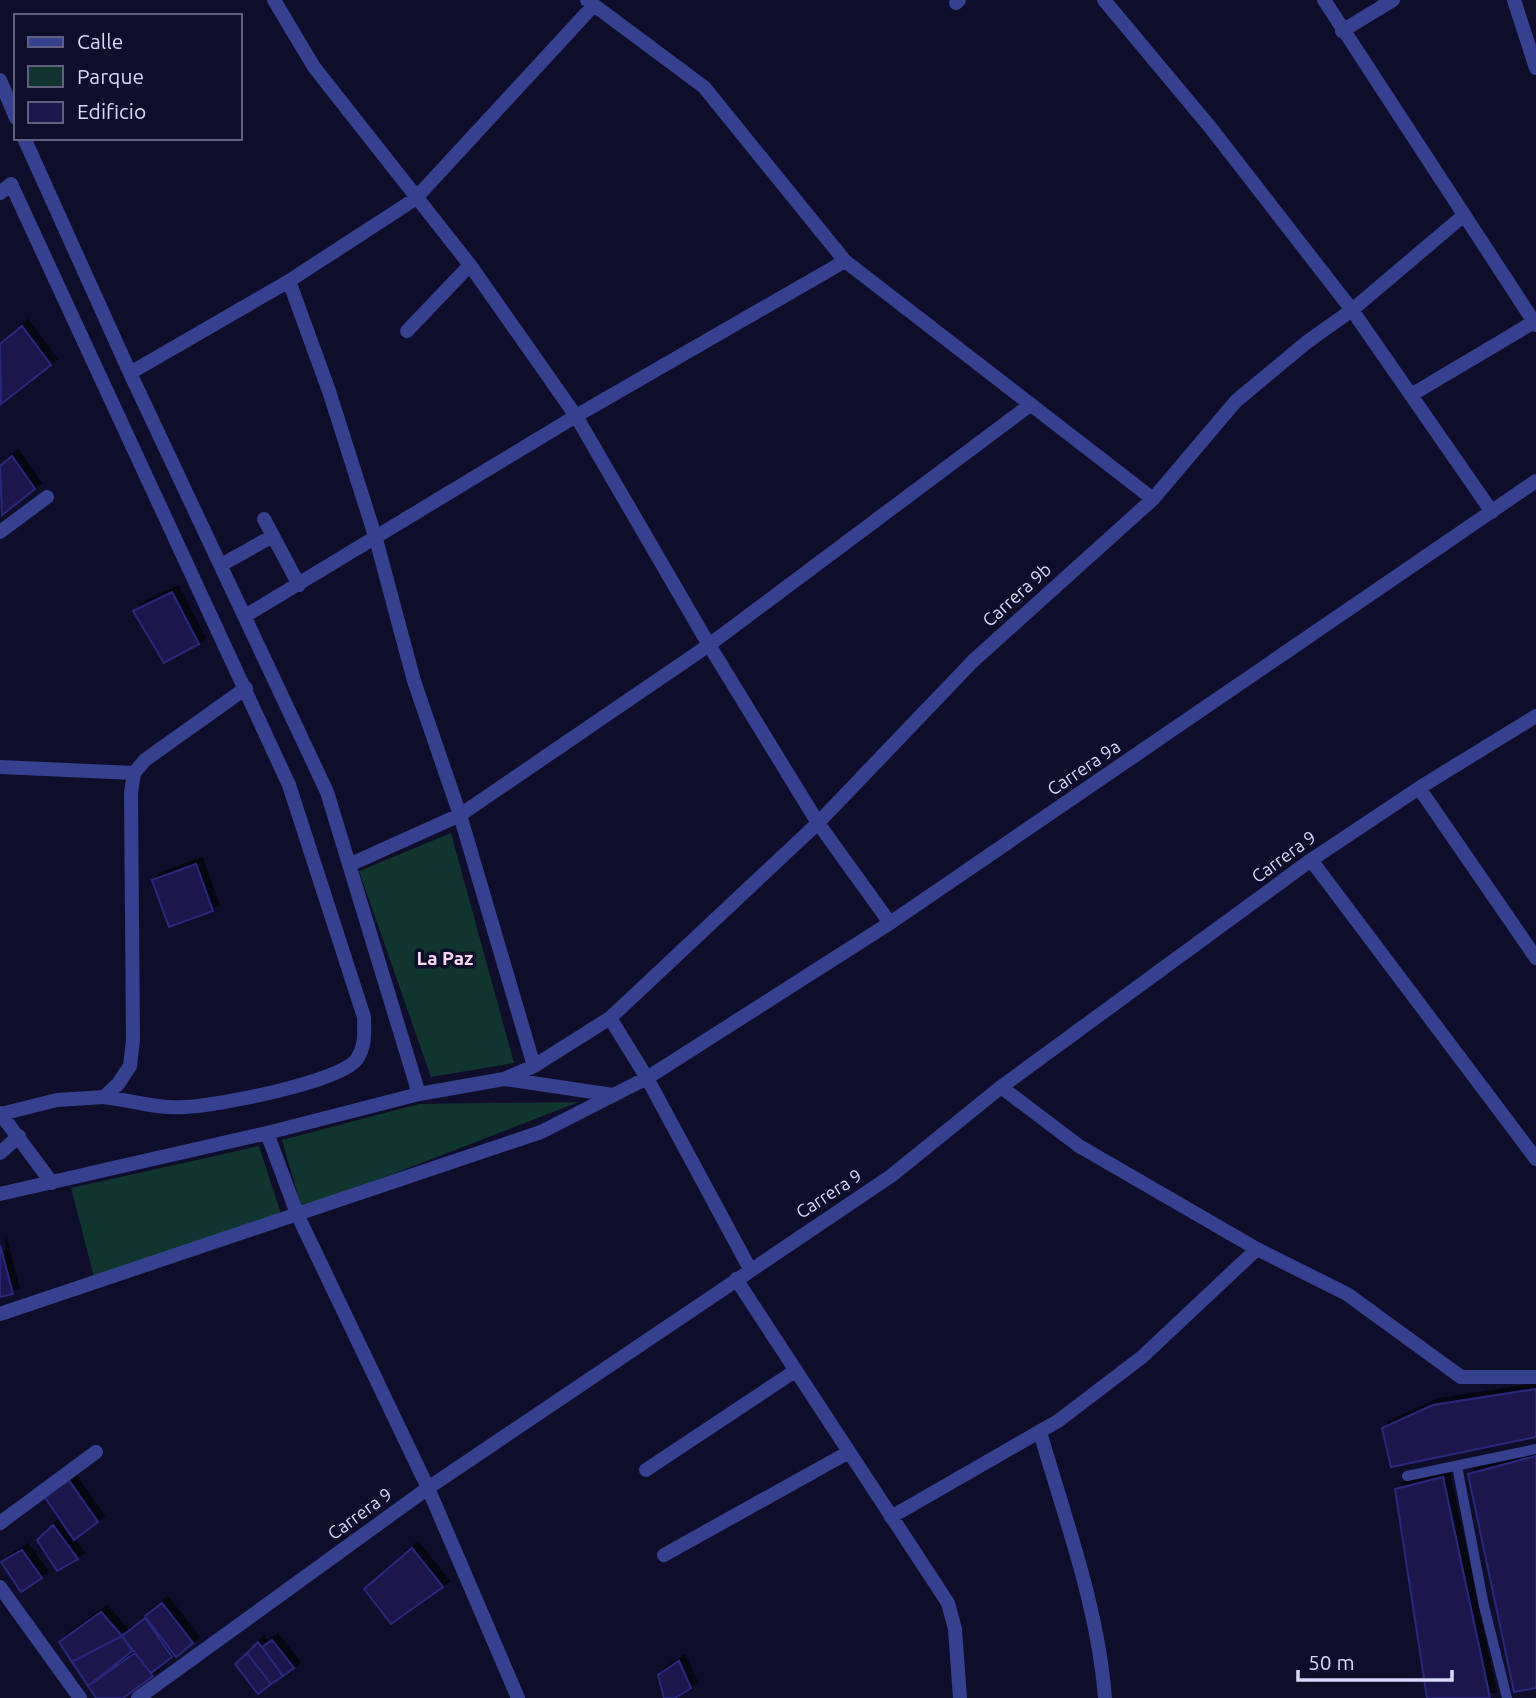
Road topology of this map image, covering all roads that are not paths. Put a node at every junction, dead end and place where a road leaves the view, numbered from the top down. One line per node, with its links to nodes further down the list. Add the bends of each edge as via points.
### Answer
1 (274, 0): 13 (street, via 314,67)
2 (1104, 0): 18 (street)
3 (1324, 0): 7 (street)
4 (1392, 0): 7 (street)
5 (1514, 0): 8 (street)
6 (590, 3): 13 (street); 15 (street, via 704,87)
7 (1342, 31): 14 (street)
8 (1536, 68)
9 (0, 80): 10 (street)
10 (14, 113)
11 (25, 140): 21 (street)
12 (0, 193): 37 (street, via 11,184)
13 (415, 198): 16 (street); 17 (street)
14 (1463, 216): 18 (street, Carrera 9b); 19 (street)
15 (845, 261): 23 (street); 24 (street)
16 (470, 265): 20 (street); 24 (street)
17 (289, 281): 21 (street); 32 (street)
18 (1352, 310): 22 (street); 27 (street, Carrera 9b, via 1236,401)
19 (1535, 324): 22 (street)
20 (407, 331)
21 (130, 373): 33 (street)
22 (1411, 395): 28 (street)
23 (1030, 405): 27 (street); 36 (street)
24 (576, 416): 32 (street); 36 (street)
25 (1536, 481): 28 (street, Carrera 9a)
26 (47, 498): 30 (street)
27 (1153, 499): 43 (street, Carrera 9b, via 973,661)
28 (1492, 512): 46 (street, Carrera 9a)
29 (264, 519): 31 (street)
30 (0, 532)
31 (272, 536): 33 (street); 34 (street)
32 (376, 539): 34 (street); 42 (street, via 414,681)
33 (221, 565): 35 (street)
34 (299, 584): 35 (street)
35 (245, 617): 45 (street, via 327,792)
36 (709, 645): 42 (street); 43 (street)
37 (246, 688): 40 (street, via 145,760); 55 (street, via 289,785 364,1017 365,1045 356,1061 334,1076 227,1101 182,1108)
38 (1536, 716): 41 (street, Carrera 9)
39 (0, 767): 40 (street)
40 (134, 773): 55 (street, via 133,1040 130,1066)
41 (1419, 788): 44 (street, Carrera 9); 47 (street)
42 (460, 815): 45 (street); 49 (street)
43 (818, 823): 46 (street); 48 (street, Carrera 9b)
44 (1311, 860): 52 (street, Carrera 9); 60 (street)
45 (351, 864): 53 (street)
46 (890, 923): 50 (street, Carrera 9a)
47 (1536, 958)
48 (610, 1018): 49 (street, Carrera 9b); 50 (street)
49 (534, 1066): 51 (street, Carrera 9b)
50 (647, 1078): 54 (street, Carrera 9a); 65 (street)
51 (504, 1079): 53 (street); 54 (street)
52 (1001, 1087): 64 (street, via 1079,1146); 65 (street, Carrera 9, via 891,1177)
53 (419, 1094): 57 (street)
54 (614, 1096): 63 (street, Carrera 9a, via 541,1132)
55 (104, 1097): 56 (street, via 57,1100)
56 (0, 1113): 58 (street)
57 (267, 1133): 61 (street); 63 (street)
58 (19, 1136): 59 (street); 61 (street)
59 (0, 1153)
60 (1536, 1159)
61 (52, 1183): 62 (street)
62 (0, 1194)
63 (298, 1216): 67 (street, Carrera 9a); 77 (street)
64 (1256, 1250): 69 (street, via 1347,1294 1461,1377); 70 (street, via 1142,1357)
65 (750, 1269): 66 (street, Carrera 9)
66 (736, 1279): 68 (street); 77 (street, Carrera 9)
67 (0, 1314)
68 (795, 1370): 73 (street); 75 (street)
69 (1536, 1377)
70 (1040, 1432): 78 (street); 86 (street, via 1092,1614)
71 (1536, 1449): 74 (lane)
72 (96, 1451): 79 (street)
73 (849, 1452): 78 (street); 80 (street)
74 (1457, 1466): 76 (lane); 87 (lane)
75 (646, 1470)
76 (1407, 1476)
77 (428, 1488): 83 (street, Carrera 9); 84 (street)
78 (891, 1517): 85 (street, via 948,1603 955,1629)
79 (0, 1523)
80 (664, 1555)
81 (0, 1587): 82 (street)
82 (80, 1698)
83 (138, 1698)
84 (518, 1698)
85 (960, 1698)
86 (1105, 1698)
87 (1507, 1698)

